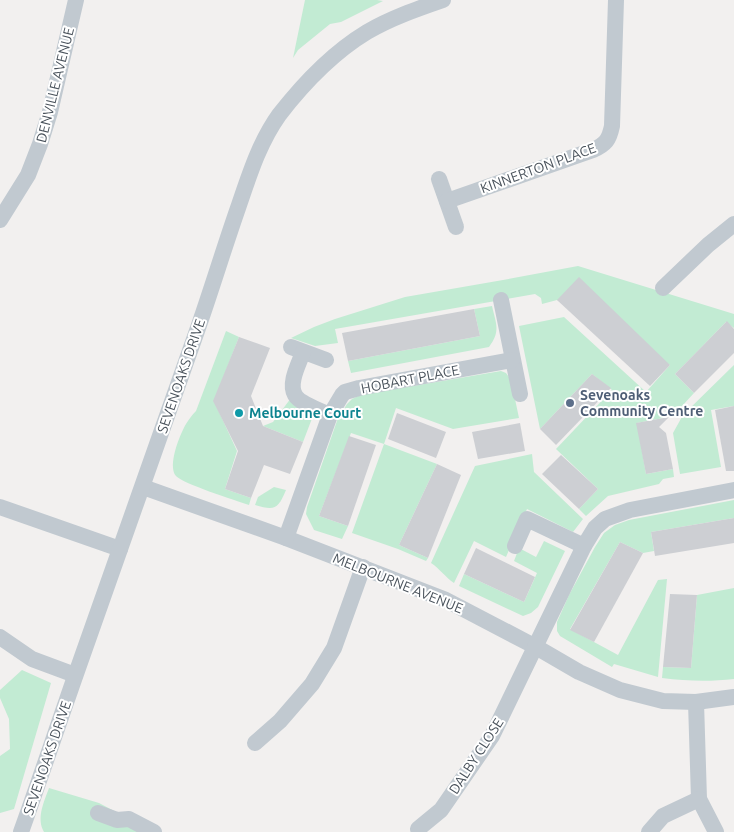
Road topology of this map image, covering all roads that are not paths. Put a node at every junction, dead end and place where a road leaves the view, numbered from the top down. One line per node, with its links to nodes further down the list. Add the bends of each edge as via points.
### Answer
1 (76, 0): 6 (street, DENVILLE AVENUE, via 40,144 28,175)
2 (443, 0): 15 (street, SEVENOAKS DRIVE, via 385,23 350,44 301,88 262,143)
3 (616, 0): 5 (street, KINNERTON PLACE, via 612,126 602,146)
4 (439, 179): 5 (street)
5 (447, 201): 8 (street)
6 (0, 220)
7 (734, 224): 9 (street)
8 (456, 227)
9 (664, 288)
10 (501, 300): 12 (street)
11 (326, 360): 14 (street, via 297,350 293,382 294,394 299,400)
12 (512, 360): 13 (street); 14 (street, HOBART PLACE, via 350,390 342,395)
13 (520, 394)
14 (330, 415): 18 (street, HOBART PLACE)
15 (143, 487): 18 (street, MELBOURNE AVENUE); 21 (street, SEVENOAKS DRIVE)
16 (734, 490): 20 (street, DALBY CLOSE, via 630,510 605,519)
17 (0, 507): 21 (street)
18 (286, 538): 22 (street, MELBOURNE AVENUE)
19 (515, 546): 20 (street, via 527,519)
20 (584, 546): 24 (street, DALBY CLOSE)
21 (120, 548): 25 (street, SEVENOAKS DRIVE)
22 (363, 567): 24 (street, MELBOURNE AVENUE, via 446,600); 28 (street, via 334,648 312,684 280,721)
23 (0, 637): 25 (street, via 32,659)
24 (536, 647): 27 (street, MELBOURNE AVENUE, via 578,672 620,690 663,701); 32 (street, DALBY CLOSE, via 492,736 441,810)
25 (75, 675): 33 (street, SEVENOAKS DRIVE)
26 (734, 697): 27 (street, MELBOURNE AVENUE)
27 (696, 702): 29 (street)
28 (255, 743)
29 (699, 799): 35 (street, via 663,816); 36 (street)
30 (98, 813): 31 (street)
31 (115, 826): 34 (street, via 129,819)
32 (418, 829)
33 (21, 832)
34 (154, 832)
35 (649, 832)
36 (716, 832)

